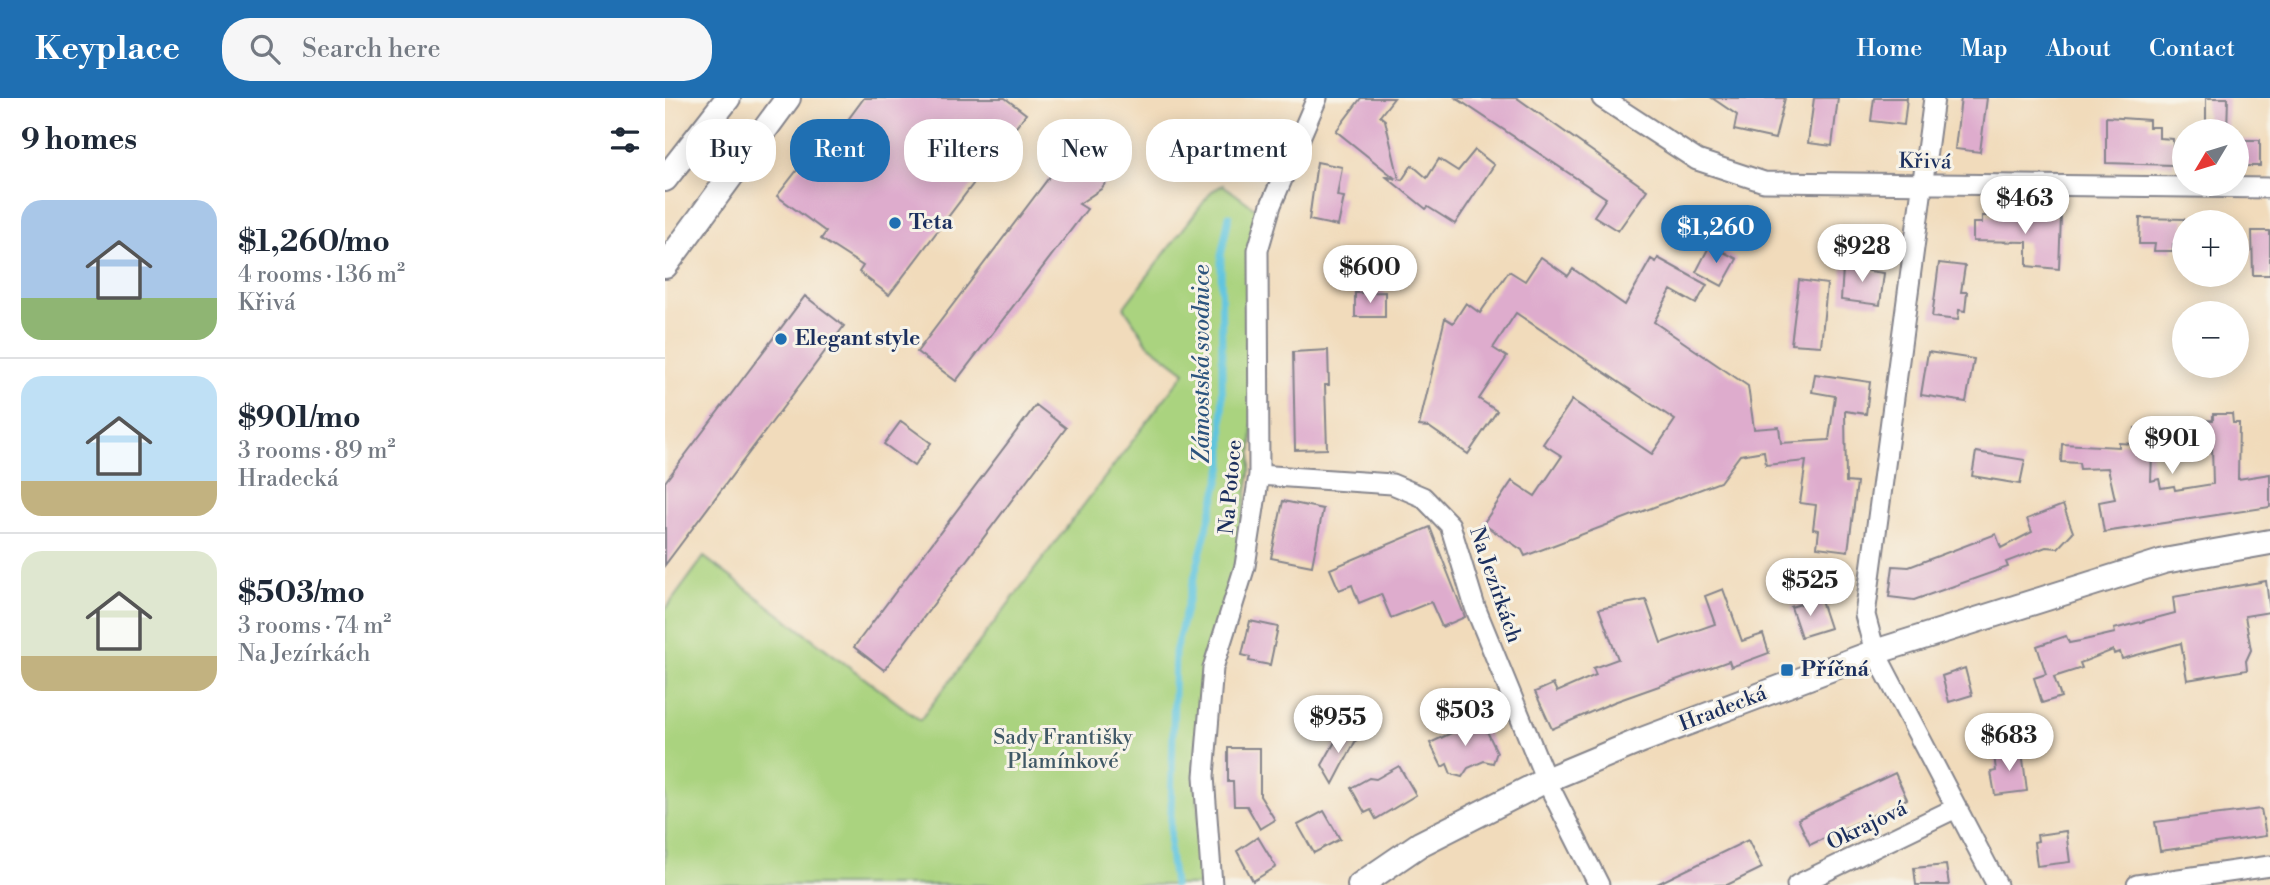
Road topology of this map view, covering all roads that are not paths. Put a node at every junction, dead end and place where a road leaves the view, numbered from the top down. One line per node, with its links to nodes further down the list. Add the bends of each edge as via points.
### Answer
1 (728, 98): 6 (street)
2 (788, 98): 9 (street)
3 (1317, 98): 10 (street, Na Potoce, via 1271,205 1258,250)
4 (1602, 98): 7 (street, Křivá, via 1696,160 1764,182)
5 (1934, 98): 7 (street)
6 (665, 179)
7 (1922, 185): 8 (street, Křivá); 12 (street, via 1865,615)
8 (2270, 188)
9 (665, 266)
10 (1259, 475): 13 (street, Na Jezírkách, via 1392,484 1423,497 1450,525 1475,607); 16 (street, Na Potoce, via 1245,566 1213,668 1204,776)
11 (2270, 542): 12 (street, Hradecká, via 2164,561)
12 (1875, 652): 13 (street, Hradecká); 14 (street)
13 (1546, 780): 17 (street, Hradecká, via 1420,844); 18 (street, Na Jezírkách)
14 (1956, 808): 19 (street, Okrajová); 20 (street)
15 (2270, 866): 21 (street)
16 (1212, 885)
17 (1360, 885)
18 (1599, 885)
19 (1797, 885)
20 (1997, 885)
21 (2137, 885)

